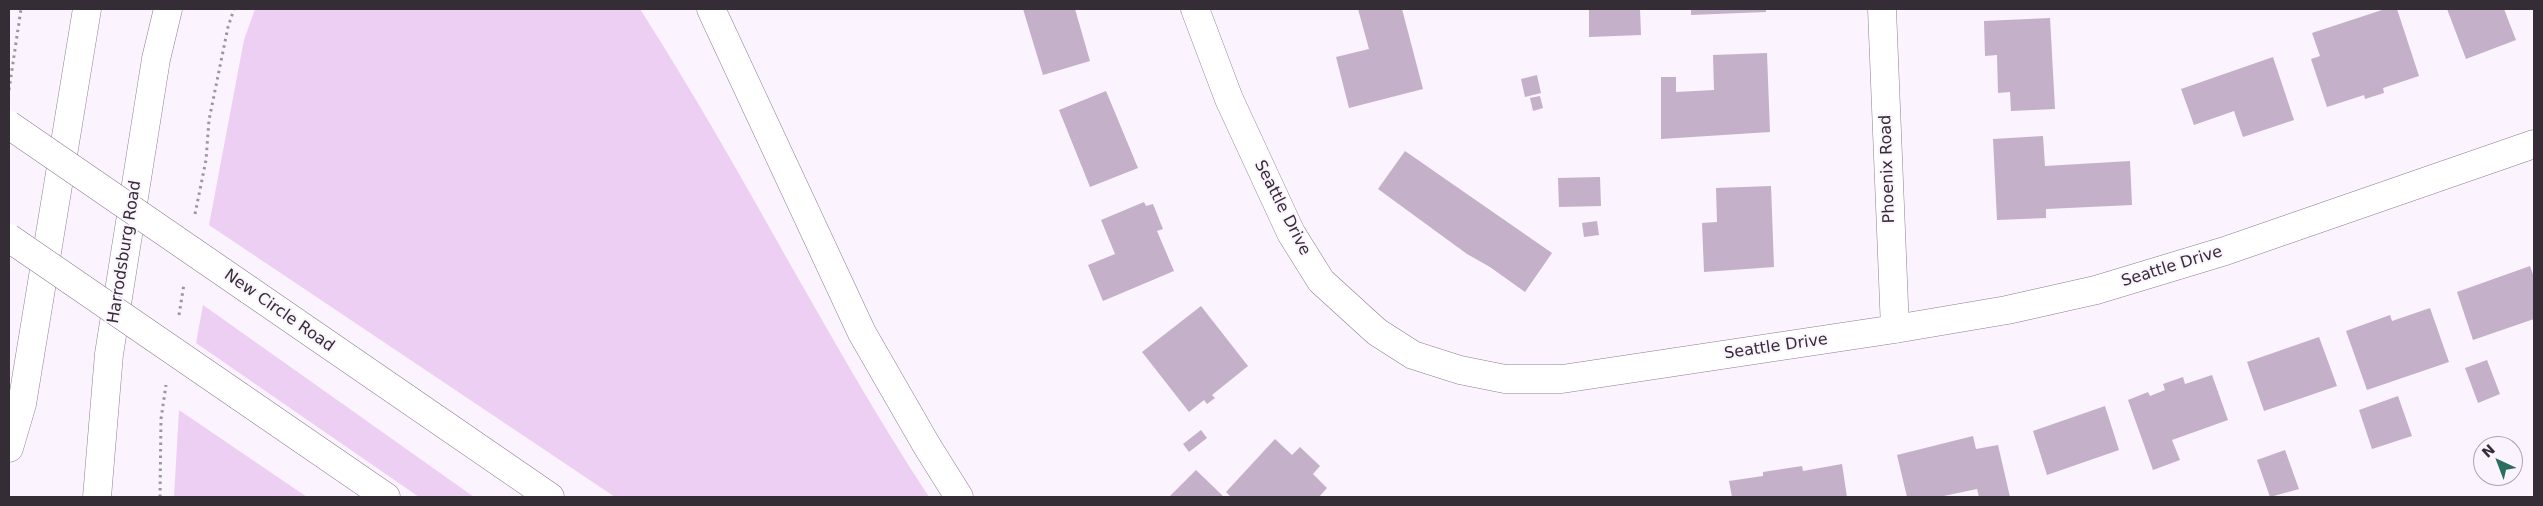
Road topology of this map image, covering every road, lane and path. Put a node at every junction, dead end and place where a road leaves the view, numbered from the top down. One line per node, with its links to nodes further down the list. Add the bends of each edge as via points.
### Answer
1 (21, 9): 7 (path)
2 (87, 9): 12 (main road, via 22,404)
3 (168, 9): 13 (main road, Harrodsburg Road, via 156,59 109,354)
4 (711, 9): 16 (main road, via 862,333)
5 (1195, 9): 11 (main road, Seattle Drive, via 1258,162 1291,233 1321,281 1377,332 1413,354 1460,370 1505,379 1562,378)
6 (1882, 9): 11 (main road, Phoenix Road)
7 (9, 90)
8 (9, 125): 15 (main road, New Circle Road, bridge)
9 (2534, 144): 11 (main road, Seattle Drive, via 2225,251 2096,290 2007,310)
10 (9, 238): 14 (main road, bridge)
11 (1895, 329)
12 (9, 448)
13 (97, 497)
14 (386, 497)
15 (550, 497)
16 (959, 497)

